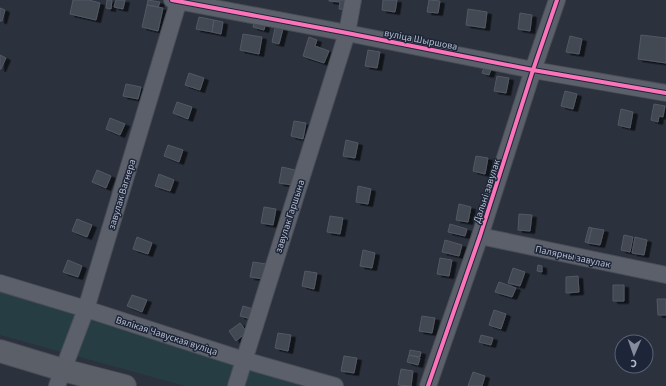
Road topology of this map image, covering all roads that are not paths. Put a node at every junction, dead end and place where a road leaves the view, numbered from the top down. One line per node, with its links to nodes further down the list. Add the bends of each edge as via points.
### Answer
1 (177, 0): 4 (street, вуліца Шыршова); 10 (street, завулак Вагнера)
2 (353, 0): 4 (street, завулак Гаршына)
3 (557, 0): 5 (street, Дальні завулак)
4 (347, 33): 5 (street, вуліца Шыршова); 12 (street, завулак Гаршына)
5 (533, 70): 6 (street, вуліца Шыршова); 7 (street, Дальні завулак)
6 (666, 93)
7 (480, 236): 8 (street, Палярны завулак); 17 (street, Дальні завулак)
8 (666, 275)
9 (0, 283): 10 (street, Вялікая Чавуская вуліца)
10 (86, 309): 12 (street, Вялікая Чавуская вуліца); 13 (street, завулак Вагнера)
11 (0, 351): 13 (main road)
12 (244, 360): 15 (street, завулак Гаршына); 16 (street, Вялікая Чавуская вуліца)
13 (60, 378): 14 (main road)
14 (125, 386)
15 (236, 386)
16 (335, 386)
17 (428, 386)

